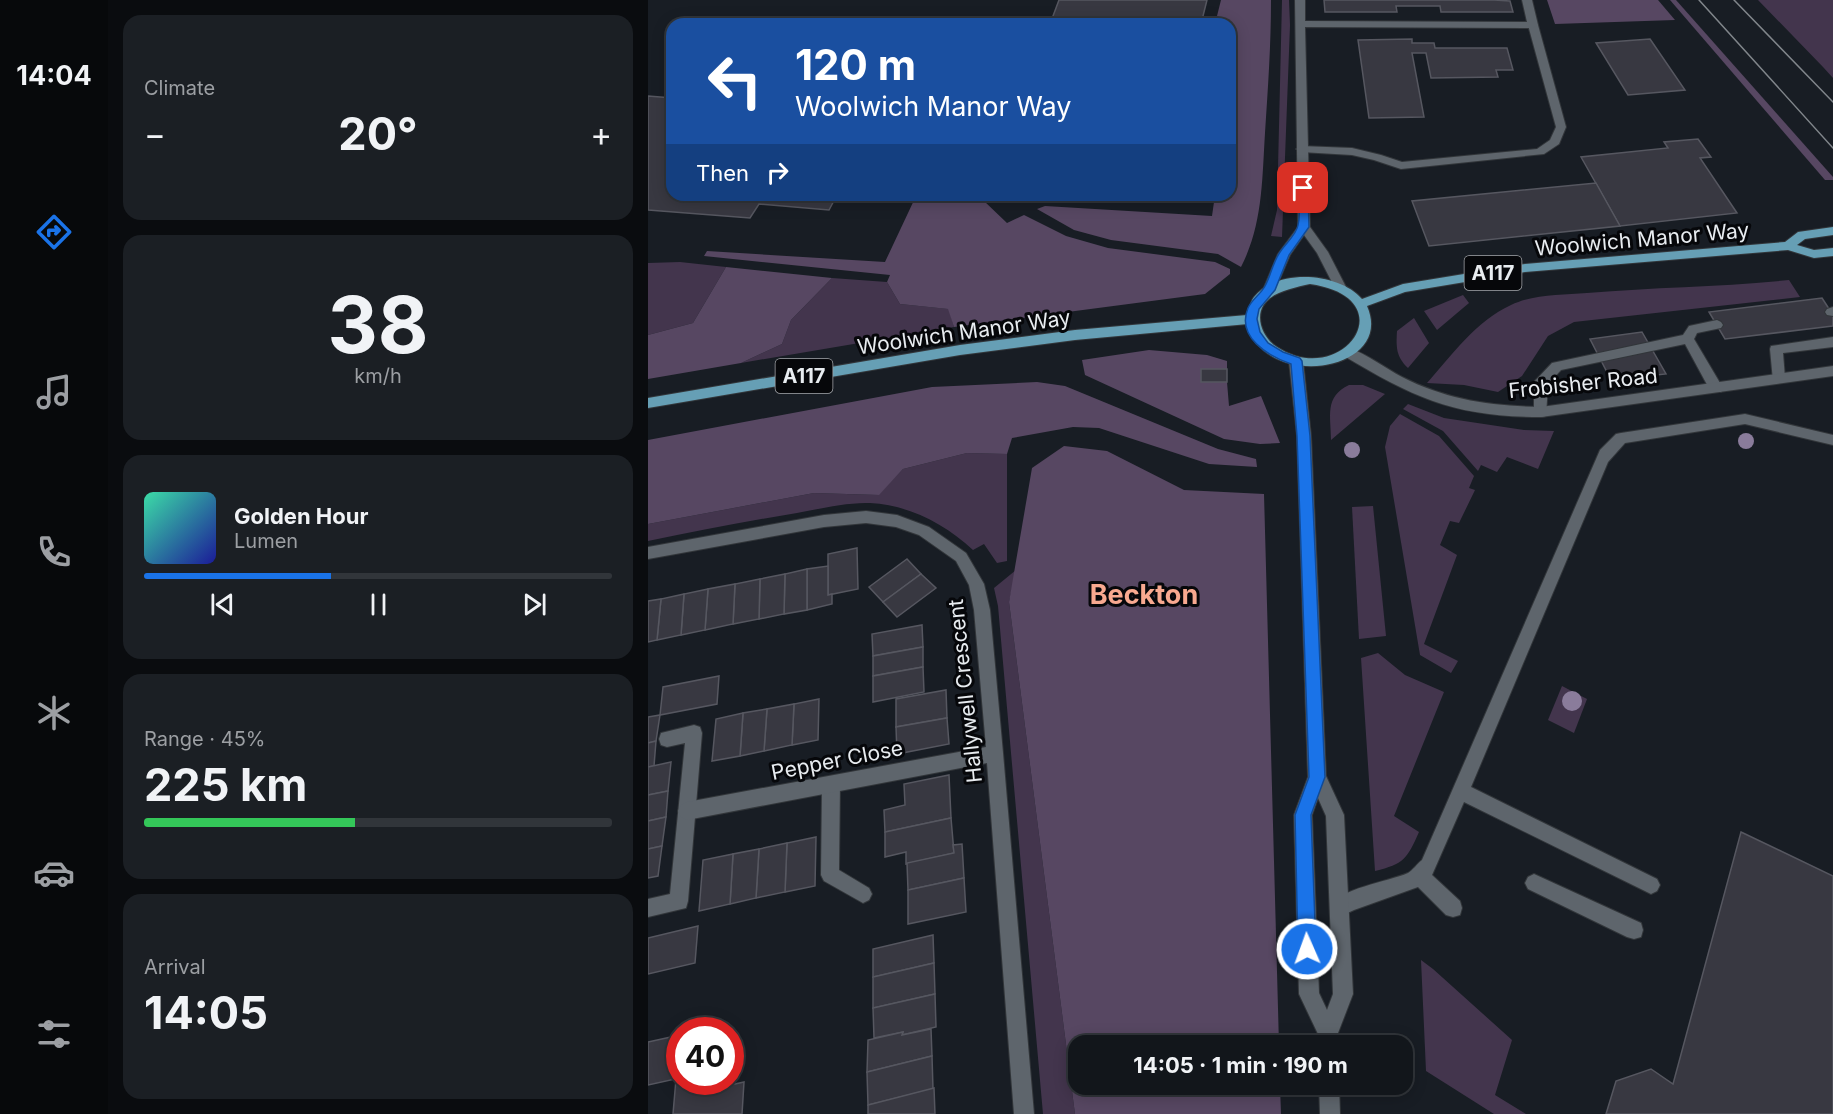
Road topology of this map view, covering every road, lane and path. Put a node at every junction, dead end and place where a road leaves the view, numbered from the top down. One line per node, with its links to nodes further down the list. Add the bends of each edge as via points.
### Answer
1 (1300, 0): 3 (street)
2 (1527, 0): 4 (street)
3 (1301, 24): 4 (street); 5 (street)
4 (1533, 25): 5 (street, via 1561,127 1555,142 1540,152 1401,166 1380,156)
5 (1301, 149): 6 (street)
6 (1304, 227): 10 (street); 11 (street, via 1284,254)
7 (1833, 231): 8 (main road, Woolwich Manor Way / A117, via 1802,234)
8 (1788, 246): 9 (main road, Woolwich Manor Way / A117, via 1814,254); 12 (main road, Woolwich Manor Way / A117, via 1525,268 1414,286)
9 (1833, 252)
10 (1340, 287): 11 (main road, via 1310,280 1288,282); 12 (main road)
11 (1269, 290): 13 (main road, via 1260,298)
12 (1361, 304): 17 (main road, via 1367,321 1363,338)
13 (1252, 319): 18 (main road, via 1264,346); 22 (main road, Woolwich Manor Way / A117, via 960,350)
14 (1717, 325): 15 (street, via 1693,329)
15 (1688, 339): 21 (street); 23 (street, via 1557,366 1541,382)
16 (1833, 342): 20 (street, via 1776,349)
17 (1349, 352): 18 (main road, via 1334,360); 23 (street, Frobisher Road, via 1405,386 1448,404 1491,411)
18 (1296, 361): 28 (street, via 1304,436)
19 (1833, 371): 20 (street, Frobisher Road)
20 (1778, 378): 21 (street, Frobisher Road)
21 (1716, 388): 23 (street, Frobisher Road)
22 (648, 403)
23 (1541, 412)
24 (1833, 440): 30 (street, via 1744,419 1621,438 1601,462)
25 (648, 553): 27 (street, Hallywell Crescent, via 866,517 897,521 931,535 961,557 976,584 982,609)
26 (667, 739): 31 (street, via 694,734)
27 (995, 753): 29 (street, Pepper Close); 43 (street, Hallywell Crescent)
28 (1317, 777): 37 (street, via 1335,815); 40 (street, via 1303,815 1309,994)
29 (831, 784): 31 (street, Pepper Close); 35 (street, via 830,875)
30 (1461, 791): 32 (street, via 1428,866); 34 (street)
31 (687, 812): 36 (street, via 679,901)
32 (1418, 878): 37 (street); 38 (street)
33 (1534, 883): 39 (street)
34 (1651, 885)
35 (863, 894)
36 (648, 908)
37 (1339, 908): 41 (street, via 1344,994)
38 (1454, 908)
39 (1635, 930)
40 (1326, 1035)
41 (1330, 1035)
42 (1329, 1095): 44 (street)
43 (1024, 1114)
44 (1330, 1114)

